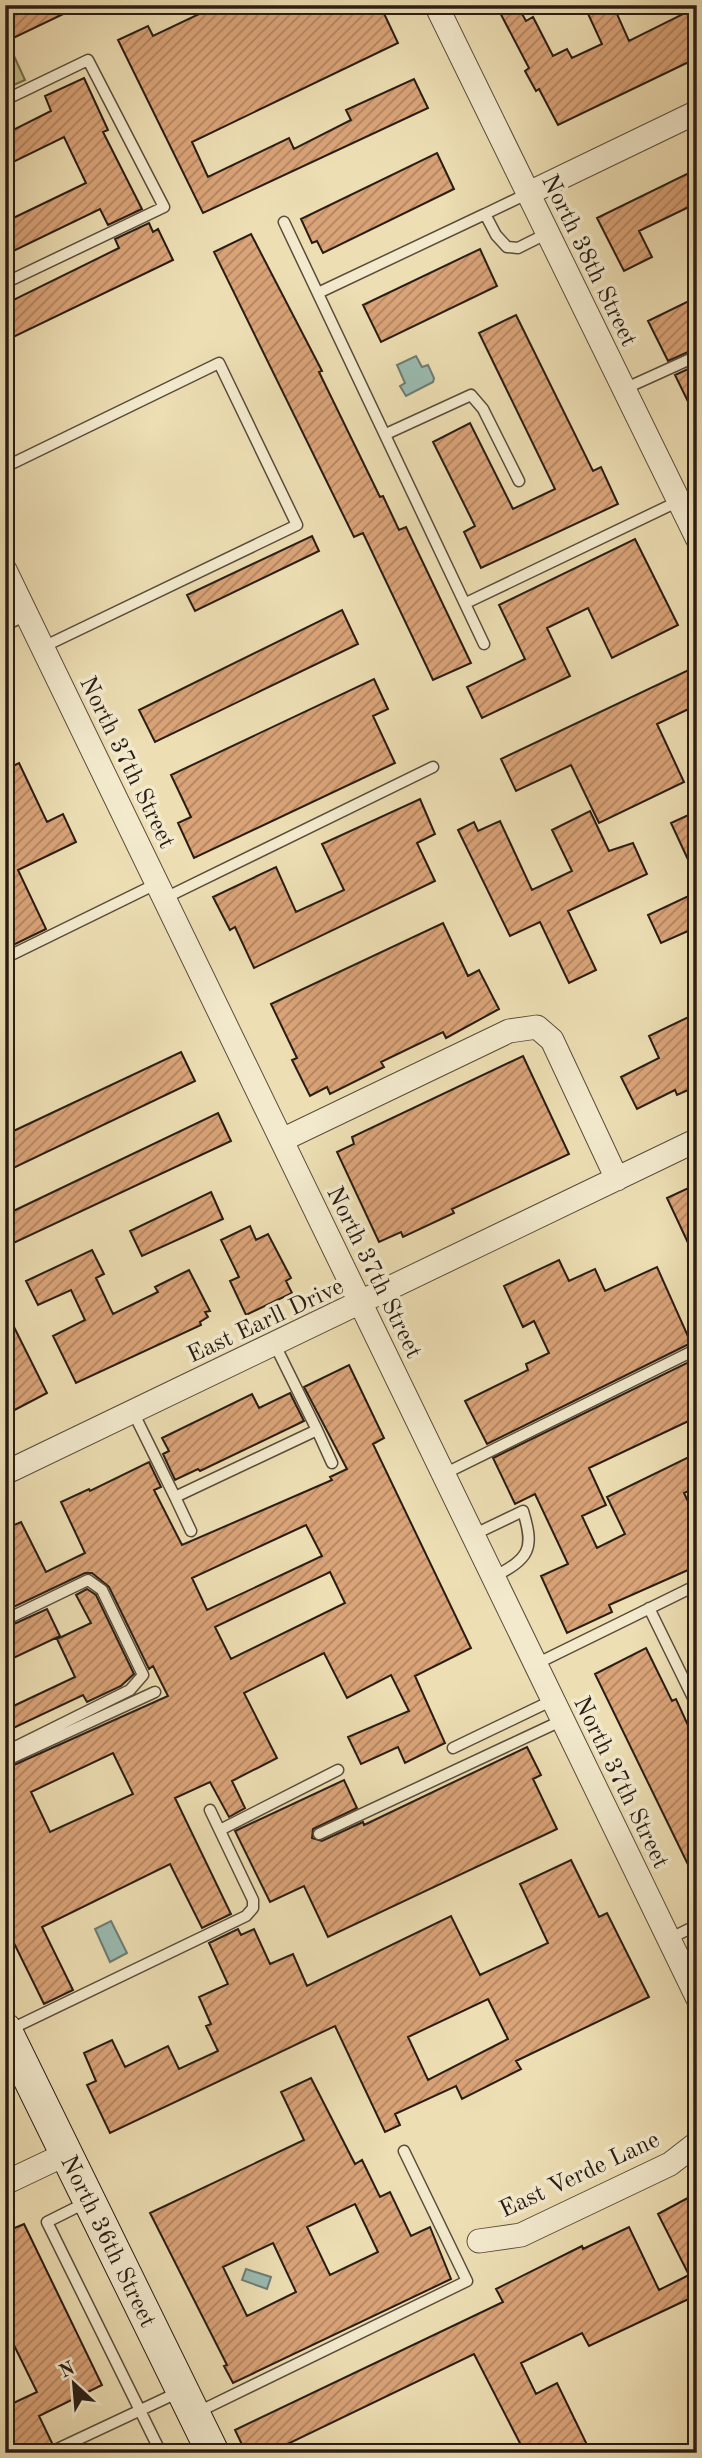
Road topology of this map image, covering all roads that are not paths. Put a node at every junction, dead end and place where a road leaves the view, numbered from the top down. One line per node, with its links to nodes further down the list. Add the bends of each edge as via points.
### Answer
1 (436, 5): 4 (street, North 38th Street)
2 (5, 100): 8 (lane, via 88,60 164,207)
3 (697, 112): 4 (street)
4 (529, 193): 5 (lane); 7 (street, North 38th Street)
5 (485, 214): 7 (lane, via 507,247 518,248); 9 (lane)
6 (284, 222): 9 (lane)
7 (548, 233): 11 (street, North 38th Street)
8 (5, 283)
9 (318, 293): 12 (lane)
10 (697, 356): 11 (lane)
11 (624, 389): 15 (street, North 38th Street)
12 (386, 435): 14 (lane, via 471,395 483,409); 18 (lane)
13 (5, 467): 22 (lane, via 219,363 297,524)
14 (519, 481)
15 (679, 501): 16 (street, North 38th Street); 18 (lane)
16 (697, 538)
17 (5, 570): 19 (street, North 37th Street)
18 (466, 603): 21 (lane)
19 (27, 615): 20 (lane); 22 (street, North 37th Street)
20 (5, 625)
21 (484, 644)
22 (43, 647): 24 (street, North 37th Street)
23 (433, 767): 24 (lane)
24 (161, 891): 25 (lane); 26 (street, North 37th Street)
25 (5, 958)
26 (282, 1140): 28 (street, via 509,1031 537,1027 552,1040); 29 (street, North 37th Street)
27 (697, 1140): 28 (street, East Earll Drive)
28 (617, 1179): 29 (street, East Earll Drive)
29 (361, 1304): 30 (street, East Earll Drive); 36 (street, North 37th Street)
30 (275, 1345): 32 (street, East Earll Drive); 33 (lane)
31 (697, 1349): 36 (lane)
32 (133, 1412): 35 (street, East Earll Drive); 37 (lane)
33 (317, 1430): 34 (lane); 37 (lane)
34 (332, 1463)
35 (5, 1473)
36 (444, 1474): 39 (street, North 37th Street)
37 (175, 1497): 38 (lane)
38 (191, 1531)
39 (474, 1535): 40 (street, North 37th Street); 40 (lane, via 523,1511 531,1538 528,1551 515,1566)
40 (494, 1577): 44 (street, North 37th Street)
41 (697, 1585): 42 (lane)
42 (649, 1608): 44 (lane); 46 (lane)
43 (5, 1620): 49 (lane, via 88,1580 102,1590 143,1675 130,1690)
44 (536, 1664): 47 (street, North 37th Street)
45 (155, 1692): 50 (lane)
46 (697, 1706)
47 (558, 1710): 48 (lane); 54 (lane); 56 (street, North 37th Street)
48 (453, 1748)
49 (5, 1752)
50 (5, 1761)
51 (338, 1770): 53 (lane)
52 (210, 1810): 53 (lane)
53 (220, 1830): 58 (lane, via 253,1900 246,1916)
54 (319, 1834)
55 (697, 1926): 56 (lane)
56 (668, 1939): 57 (street, North 37th Street)
57 (697, 1997)
58 (6, 2030): 61 (main road, North 36th Street)
59 (697, 2143): 64 (street, East Verde Lane, via 670,2164 521,2235)
60 (404, 2151): 65 (lane, via 467,2281)
61 (66, 2154): 62 (street); 63 (main road, North 36th Street)
62 (5, 2183)
63 (89, 2201): 65 (main road, North 36th Street); 66 (lane, via 47,2222)
64 (479, 2241)
65 (188, 2402): 66 (lane); 69 (main road, North 36th Street)
66 (141, 2410): 67 (lane); 68 (lane)
67 (49, 2453)
68 (161, 2453)
69 (212, 2453)

